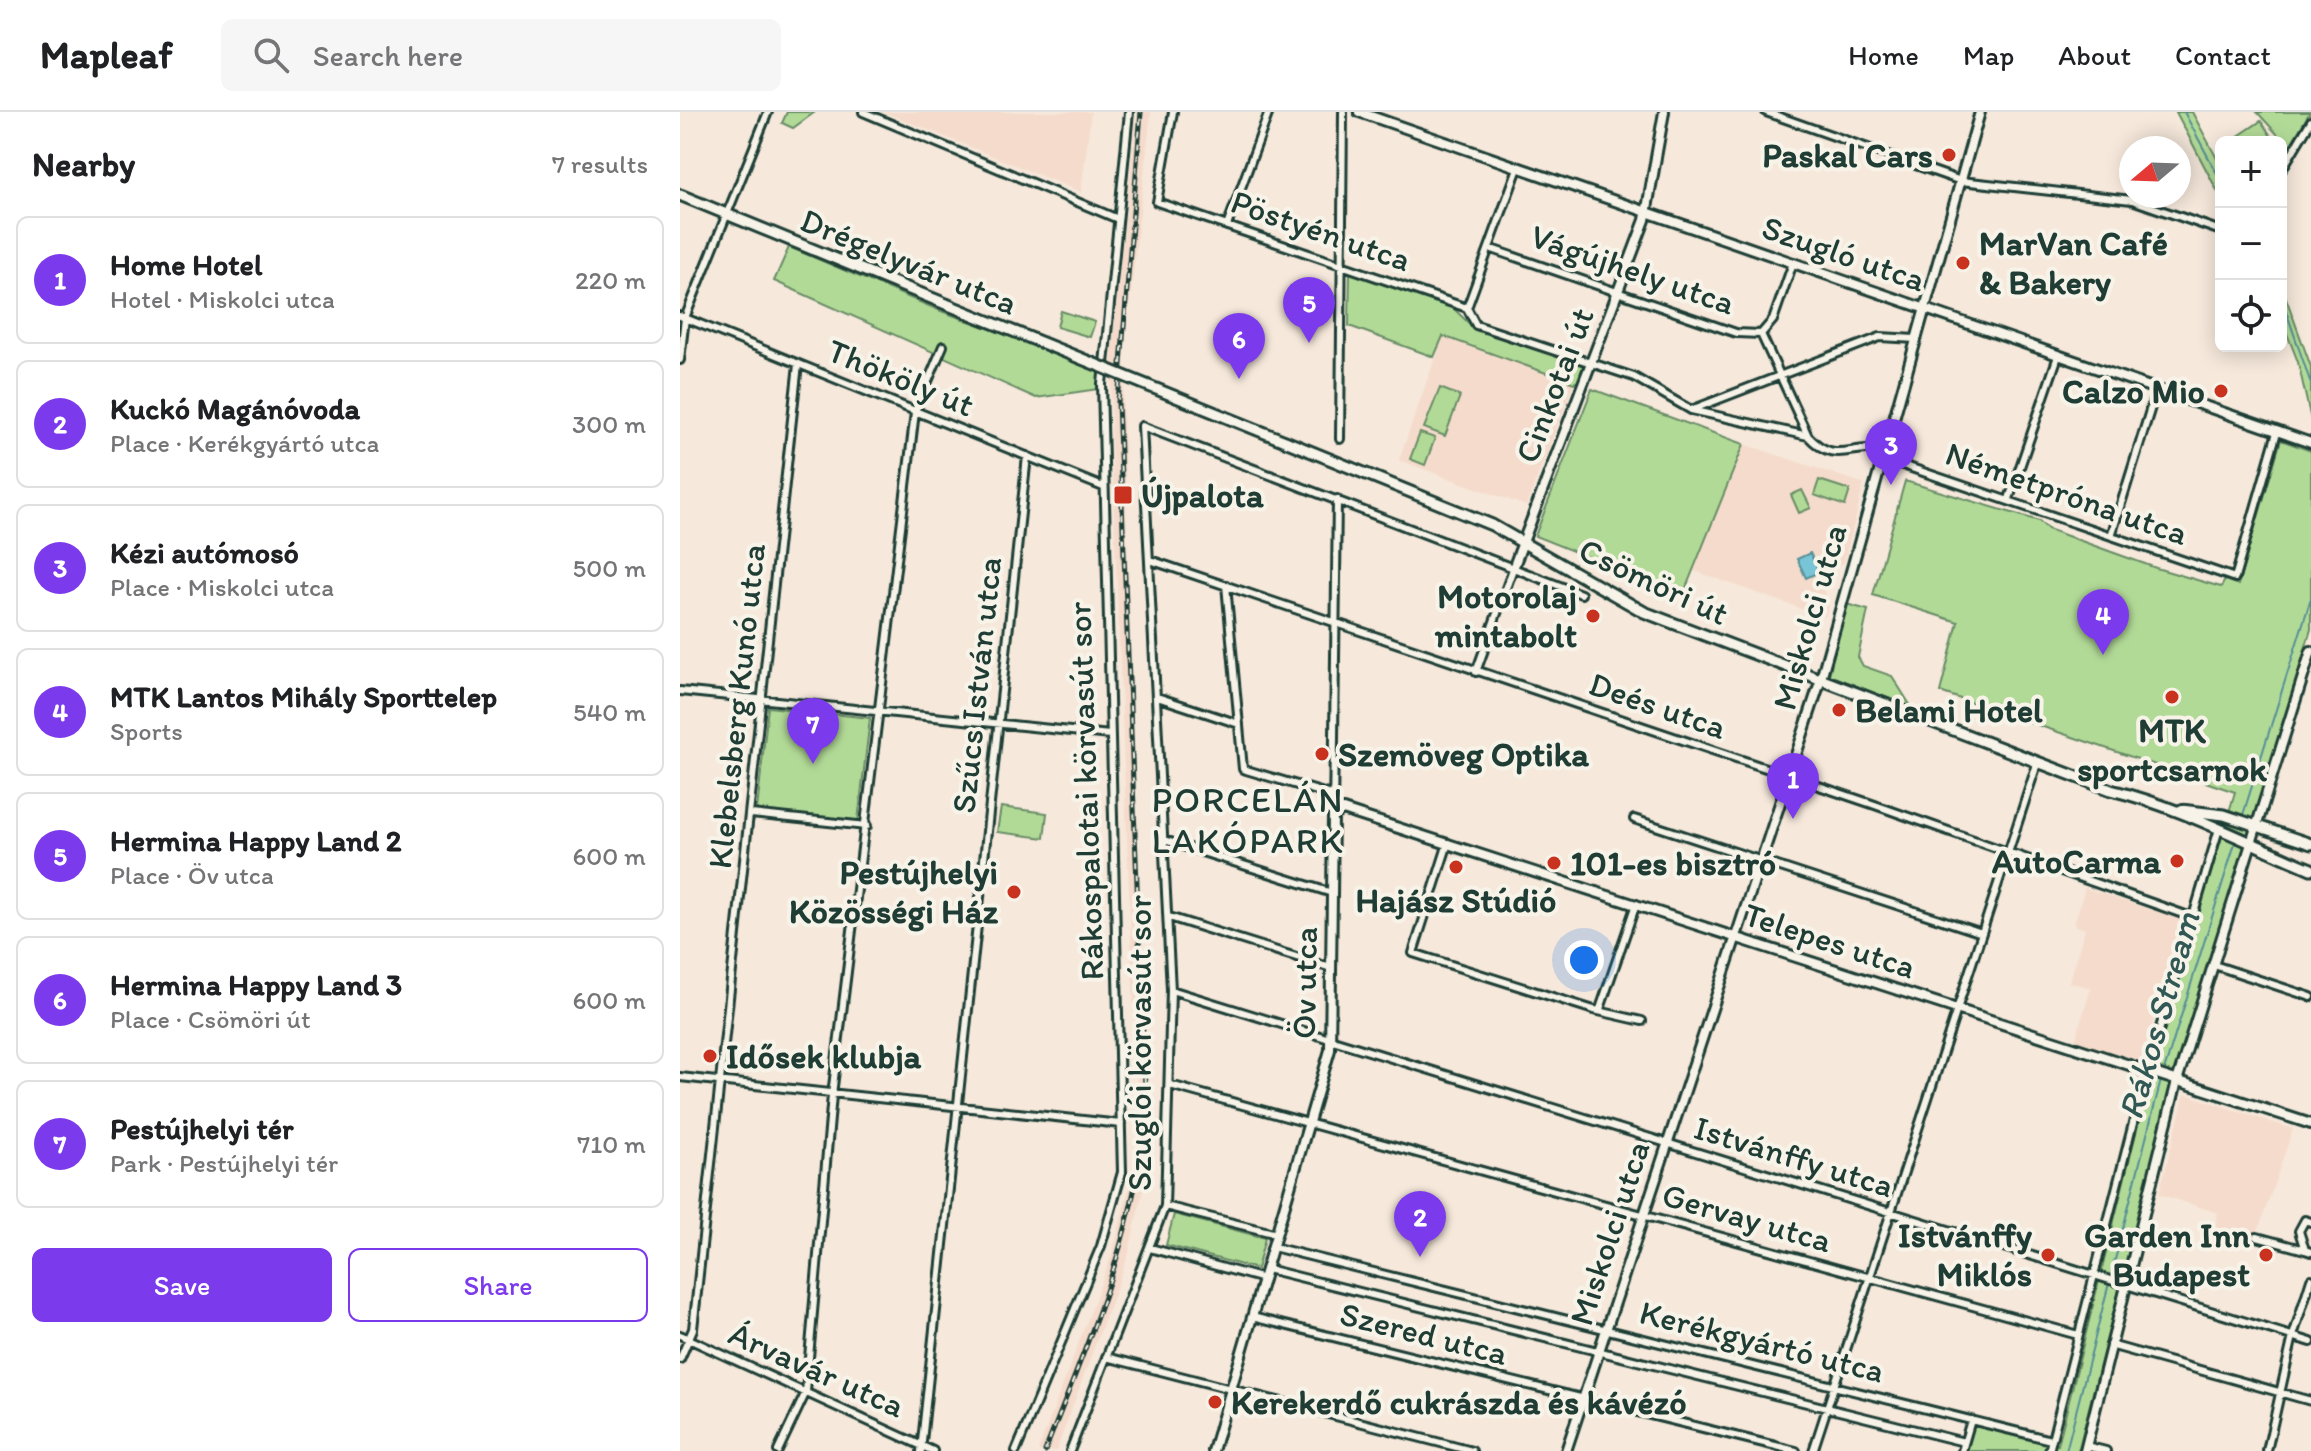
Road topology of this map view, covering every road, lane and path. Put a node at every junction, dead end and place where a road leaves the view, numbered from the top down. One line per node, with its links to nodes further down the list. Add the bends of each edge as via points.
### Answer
1 (768, 112): 17 (street)
2 (863, 112): 18 (street)
3 (1129, 112): 18 (street, Rákospalotai körvasút sor)
4 (1173, 112): 19 (street, Pöstyén utca, via 1157,202)
5 (1269, 112): 19 (street)
6 (1343, 112): 23 (street)
7 (1359, 112): 13 (street, Szugló utca)
8 (1664, 112): 16 (street, Cinkotai út)
9 (1766, 112): 14 (street)
10 (1980, 112): 14 (street, Miskolci utca)
11 (2311, 121): 12 (street)
12 (2287, 161)
13 (1518, 168): 16 (street, Szugló utca); 21 (street)
14 (1961, 181): 20 (street, via 2132,200); 26 (street, Miskolci utca)
15 (680, 195): 17 (main road, Drégelyvár utca)
16 (1647, 211): 22 (street, Szugló utca); 24 (street, Cinkotai út)
17 (727, 215): 27 (street); 35 (main road, Drégelyvár utca, bridge)
18 (1118, 219): 47 (street, Rákospalotai körvasút sor, via 1102,376)
19 (1227, 226): 23 (street, Pöstyén utca)
20 (2215, 229)
21 (1489, 248): 24 (street, Vágújhely utca); 25 (street)
22 (1793, 263): 26 (street, Szugló utca); 28 (street, via 1773,320)
23 (1342, 264): 25 (street, Pöstyén utca); 43 (street)
24 (1618, 291): 28 (street, Vágújhely utca, via 1736,333); 33 (street, Cinkotai út)
25 (1467, 308): 33 (street, via 1476,325)
26 (1925, 309): 29 (street, Miskolci utca); 31 (street, Szugló utca)
27 (682, 317): 32 (street); 34 (street, Thököly út)
28 (1761, 334): 36 (street)
29 (1916, 339): 36 (street, via 1880,337); 45 (street, Miskolci utca)
30 (943, 346): 39 (street)
31 (2058, 356): 37 (street, Szugló utca); 49 (street)
32 (680, 360)
33 (1591, 362): 38 (street, via 1643,381); 51 (street, Cinkotai út)
34 (798, 364): 39 (street, Thököly út); 62 (street, Klebelsberg Kunó utca)
35 (1119, 374): 51 (main road, Csömöri út, bridge, via 1472,516)
36 (1782, 378): 38 (street); 42 (street)
37 (2156, 391): 41 (street, Szugló utca); 50 (street)
38 (1691, 410): 42 (street)
39 (915, 412): 46 (street, Thököly út); 63 (street)
40 (1142, 426): 48 (street, Csömöri út); 52 (street, Szuglói körvasút sor)
41 (2277, 432): 44 (street, Szugló utca); 50 (street, Németpróna utca, via 2235,578)
42 (1808, 436): 45 (street, via 1833,453 1864,446)
43 (1340, 439)
44 (2311, 443)
45 (1883, 454): 49 (street, Németpróna utca); 59 (street, Miskolci utca)
46 (1027, 456): 47 (street, Thököly út); 64 (street, Szűcs István utca)
47 (1103, 487): 66 (street, Rákospalotai körvasút sor)
48 (1337, 499): 53 (street, Csömöri út); 56 (street, Öv utca)
49 (2009, 499): 50 (street, Németpróna utca)
50 (2111, 536)
51 (1522, 544): 53 (street, Cinkotai út); 59 (main road, Csömöri út, via 1644,612)
52 (1150, 560): 54 (street, Deés utca); 61 (street, Szuglói körvasút sor)
53 (1514, 566): 55 (street, Csömöri út); 58 (street, Cinkotai út)
54 (1226, 585): 56 (street, Deés utca); 65 (street)
55 (1581, 594)
56 (1336, 622): 58 (street, Deés utca); 69 (street, Öv utca)
57 (2311, 651): 75 (street)
58 (1476, 672): 68 (street, Deés utca)
59 (1820, 682): 67 (main road, Csömöri út); 68 (street, Miskolci utca)
60 (680, 691): 62 (street)
61 (1157, 697): 65 (street); 77 (street, Szuglói körvasút sor)
62 (763, 699): 63 (street); 71 (street, Klebelsberg Kunó utca)
63 (880, 711): 64 (street); 74 (street)
64 (999, 722): 66 (street); 104 (street, Szűcs István utca)
65 (1239, 724): 69 (street, via 1243,769)
66 (1110, 735): 106 (street, Rákospalotai körvasút sor)
67 (2038, 761): 70 (main road, Csömöri út); 81 (street)
68 (1788, 776): 81 (street, Deés utca); 82 (street, Miskolci utca)
69 (1334, 796): 72 (street, Öv utca)
70 (2177, 809): 75 (main road, Csömöri út, via 2224,815); 76 (main road, Csömöri út)
71 (751, 814): 74 (street); 101 (street, Klebelsberg Kunó utca)
72 (1333, 816): 78 (street, Telepes utca, via 1348,811); 84 (street, Öv utca)
73 (1634, 819): 82 (street)
74 (867, 826): 103 (street)
75 (2258, 828): 79 (street); 80 (main road, Csömöri út)
76 (2222, 833): 79 (main road, Csömöri út); 87 (street)
77 (1164, 840): 84 (street); 86 (street, Szuglói körvasút sor)
78 (1448, 843): 85 (street, Telepes utca); 94 (street, via 1413,953)
79 (2250, 844): 83 (main road, Csömöri út); 90 (street)
80 (2311, 844)
81 (2009, 852): 87 (street, Deés utca); 88 (street)
82 (1759, 859): 88 (street); 89 (street, Miskolci utca)
83 (2311, 869)
84 (1332, 893): 91 (street, Öv utca)
85 (1636, 904): 89 (street, Telepes utca); 94 (street)
86 (1169, 917): 91 (street); 92 (street, Szuglói körvasút sor)
87 (2194, 918): 98 (street)
88 (1982, 933): 95 (street)
89 (1733, 936): 95 (street, Telepes utca); 108 (street, Miskolci utca)
90 (2214, 965): 93 (street); 100 (street)
91 (1331, 968): 97 (street, Öv utca)
92 (1171, 990): 97 (street, Istvánffy utca); 102 (street, Szuglói körvasút sor)
93 (2311, 997)
94 (1600, 1009): 96 (street)
95 (1957, 1009): 98 (street, Telepes utca); 110 (street)
96 (1642, 1021)
97 (1331, 1040): 105 (street, Öv utca); 108 (street, Istvánffy utca)
98 (2150, 1072): 100 (street, Telepes utca); 119 (street)
99 (680, 1077): 101 (street)
100 (2173, 1080): 107 (street, Telepes utca); 123 (street)
101 (722, 1082): 103 (street); 129 (street, Klebelsberg Kunó utca)
102 (1170, 1085): 105 (street, Gervay utca); 109 (street, Szuglói körvasút sor)
103 (832, 1095): 104 (street); 137 (street)
104 (955, 1108): 106 (street); 146 (street, Szűcs István utca)
105 (1309, 1122): 111 (street, Gervay utca); 113 (street, Öv utca)
106 (1121, 1124): 149 (street, Rákospalotai körvasút sor, via 1122,1172 1109,1220)
107 (2311, 1124)
108 (1666, 1144): 110 (street, Istvánffy utca); 111 (street, Miskolci utca)
109 (1165, 1206): 113 (street); 116 (street, Szuglói körvasút sor)
110 (1891, 1212): 119 (street, Istvánffy utca); 120 (street)
111 (1643, 1215): 120 (street, Gervay utca); 125 (street, Miskolci utca)
112 (2311, 1222): 117 (street, via 2305,1220 2299,1231)
113 (1277, 1234): 115 (street, Öv utca)
114 (2257, 1237): 117 (street)
115 (1273, 1247): 118 (street, Öv utca); 125 (street, Kerékgyártó utca)
116 (1150, 1248): 121 (street); 133 (street, Szuglói körvasút sor)
117 (2308, 1251)
118 (1267, 1269): 121 (street, Öv utca); 132 (street, Kerékgyártó utca)
119 (2094, 1275): 123 (street, Istvánffy utca); 127 (street)
120 (1869, 1278): 127 (street, Gervay utca); 135 (street)
121 (1264, 1279): 124 (street, Öv utca)
122 (2311, 1279): 128 (street)
123 (2127, 1286): 128 (street, Istvánffy utca); 131 (street)
124 (1252, 1317): 136 (street, Öv utca); 139 (street, Szered utca)
125 (1607, 1329): 132 (street, Miskolci utca); 135 (street, Kerékgyártó utca)
126 (680, 1335): 129 (street, Árvavár utca)
127 (2078, 1335): 143 (street)
128 (2293, 1336): 130 (street, Istvánffy utca); 138 (street)
129 (689, 1340): 134 (street, Klebelsberg Kunó utca); 137 (street, Árvavár utca)
130 (2311, 1342)
131 (2110, 1345): 138 (street); 145 (street)
132 (1598, 1350): 139 (street, Miskolci utca); 141 (street, Kerékgyártó utca)
133 (1106, 1357): 136 (street); 150 (street, Szuglói körvasút sor)
134 (680, 1359)
135 (1834, 1387): 141 (street); 142 (street, Kerékgyártó utca)
136 (1231, 1389): 151 (street, Öv utca); 152 (street)
137 (806, 1392): 146 (street, Árvavár utca); 147 (street)
138 (2279, 1393): 140 (street); 159 (street)
139 (1583, 1399): 153 (street, Miskolci utca); 154 (street, Szered utca)
140 (2311, 1401)
141 (1827, 1409): 144 (street, Kerékgyártó utca); 155 (street)
142 (1971, 1420): 143 (street, Kerékgyártó utca); 144 (street)
143 (2051, 1440): 157 (street)
144 (1964, 1442): 156 (street)
145 (2086, 1448): 158 (street)
146 (922, 1449): 148 (street, Árvavár utca)
147 (778, 1451)
148 (933, 1451)
149 (1016, 1451)
150 (1070, 1451)
151 (1213, 1451)
152 (1472, 1451)
153 (1566, 1451)
154 (1796, 1451)
155 (1813, 1451)
156 (1962, 1451)
157 (2049, 1451)
158 (2106, 1451)
159 (2267, 1451)

